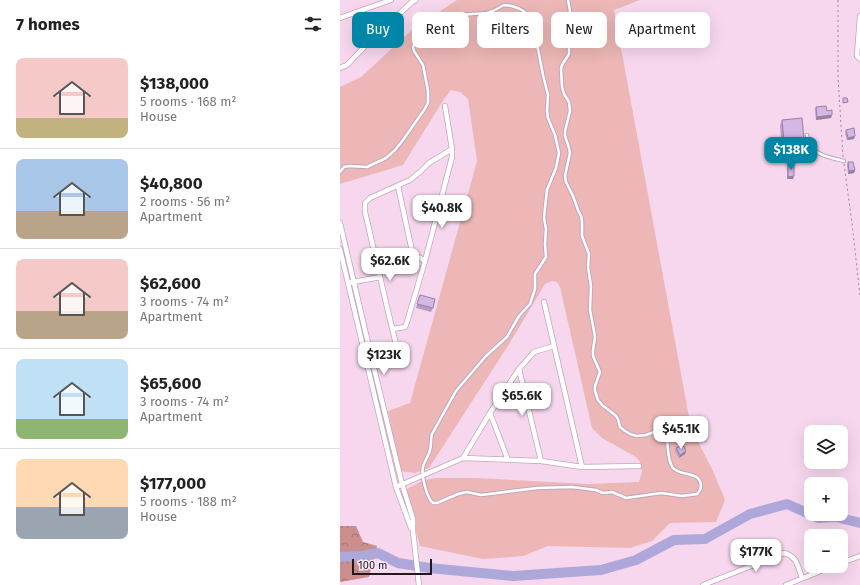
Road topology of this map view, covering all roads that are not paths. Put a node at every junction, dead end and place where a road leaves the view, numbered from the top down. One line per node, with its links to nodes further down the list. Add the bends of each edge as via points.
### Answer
1 (391, 0): 5 (street)
2 (568, 0): 32 (lane, via 570,11 566,36 570,48 561,69 562,87 570,111 565,131 570,153 565,176 581,216 582,236 589,254 590,310 595,337 593,356 600,372 595,391 598,400 615,415 620,427 625,431 637,436 654,432 665,435 673,468 696,477 700,483 700,490 697,494 687,496 661,493 629,498 612,492 603,493 578,487 537,488 481,495 462,493 435,503 429,500)
3 (412, 1): 8 (street, via 347,65)
4 (860, 16): 6 (street)
5 (340, 18)
6 (859, 37): 7 (street, via 857,56)
7 (860, 59)
8 (340, 68)
9 (445, 106): 11 (street)
10 (807, 135): 12 (lane, via 810,147)
11 (452, 149): 14 (street); 17 (street)
12 (844, 162)
13 (340, 172): 32 (lane, via 349,166 367,167 386,158 403,140 424,110 428,103 428,91 423,65 413,47 416,41 431,33 447,18 487,13 504,5 528,14 535,34 548,96 548,118 560,153 547,190 544,208 546,256 535,274 535,289 530,304 506,337 456,391 432,434 431,447)
14 (398, 186): 17 (street, via 412,250); 18 (street, via 370,198 365,203)
15 (340, 223): 19 (street)
16 (340, 249): 20 (street)
17 (425, 261): 22 (street, via 405,327)
18 (380, 277): 19 (street); 22 (street)
19 (354, 282): 20 (street); 33 (street)
20 (348, 283): 34 (street)
21 (544, 302): 23 (street)
22 (392, 330): 24 (street)
23 (554, 346): 25 (street, via 534,352); 31 (street)
24 (401, 364)
25 (519, 369): 26 (street); 29 (street)
26 (490, 413): 27 (street); 28 (street)
27 (463, 458): 28 (street); 32 (street)
28 (508, 460): 29 (street)
29 (541, 461): 31 (street)
30 (639, 466): 31 (street)
31 (582, 467)
32 (422, 475): 33 (street)
33 (402, 484): 34 (street); 35 (street, via 413,519)
34 (396, 487): 35 (street)
35 (413, 531): 40 (street)
36 (860, 556): 37 (street)
37 (848, 560)
38 (815, 573): 39 (street)
39 (802, 578): 41 (street, via 795,560 784,554); 42 (street)
40 (419, 585)
41 (703, 585)
42 (786, 585)

